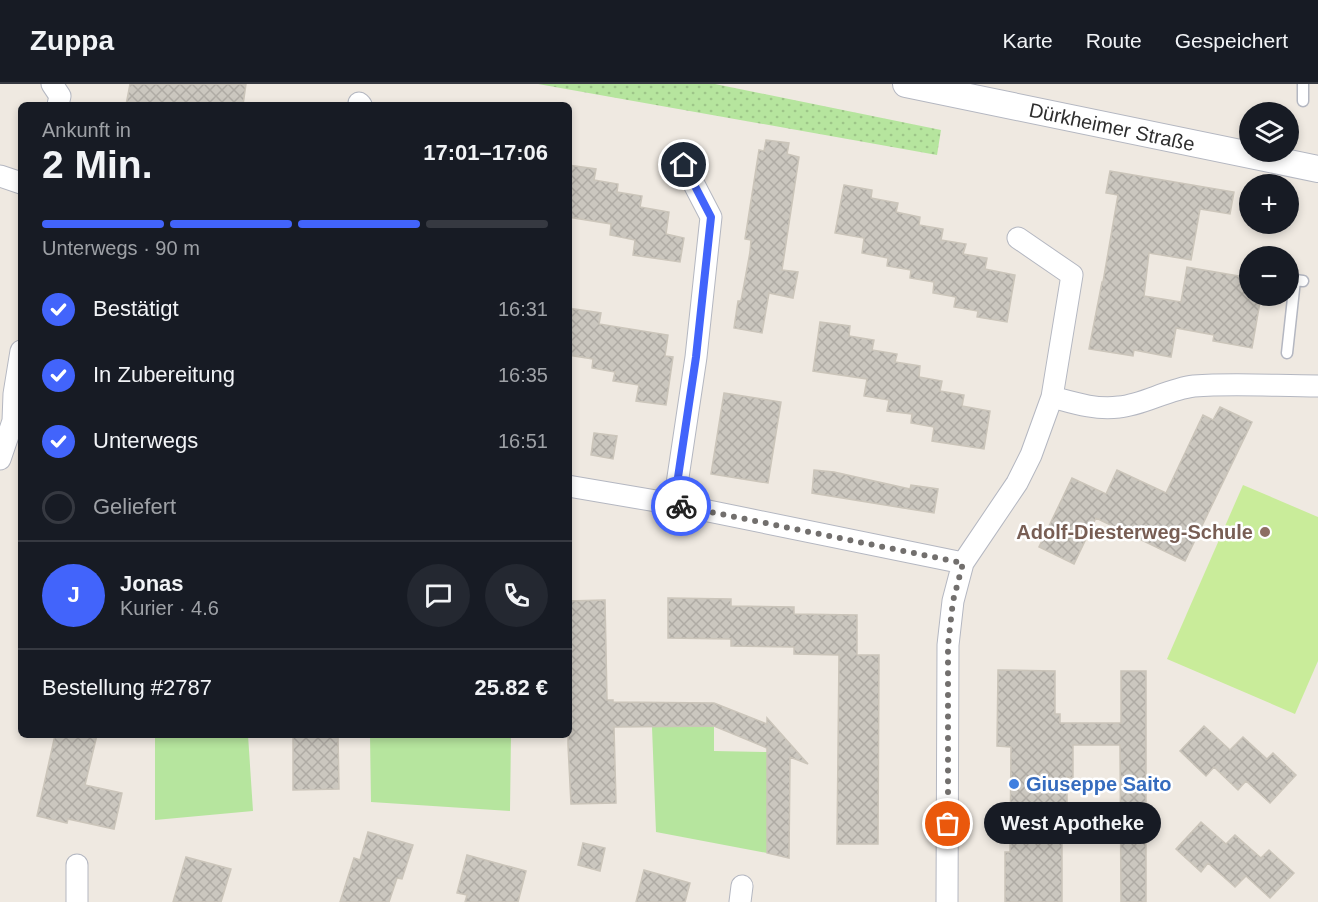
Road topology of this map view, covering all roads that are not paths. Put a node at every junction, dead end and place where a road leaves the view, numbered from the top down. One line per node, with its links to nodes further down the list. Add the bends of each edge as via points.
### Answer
1 (52, 84): 4 (street, via 60,96)
2 (906, 84): 7 (street, Dürkheimer Straße)
3 (1303, 84): 5 (lane)
4 (59, 102)
5 (1303, 102)
6 (684, 165): 19 (street, via 711,217 696,357)
7 (1318, 169)
8 (0, 176): 9 (street)
9 (18, 182)
10 (1018, 238): 16 (street, via 1072,275)
11 (1303, 281): 12 (lane, via 1295,280)
12 (1287, 353)
13 (18, 366): 15 (street)
14 (1318, 386): 16 (street, via 1191,386 1121,407 1093,408)
15 (12, 395): 17 (street, via 13,421)
16 (1052, 397): 20 (street, via 1032,455 1017,483)
17 (0, 459)
18 (572, 487): 19 (street)
19 (674, 504): 20 (street)
20 (963, 563): 23 (street, via 948,645)
21 (77, 865): 22 (street)
22 (78, 902)
23 (947, 902)

